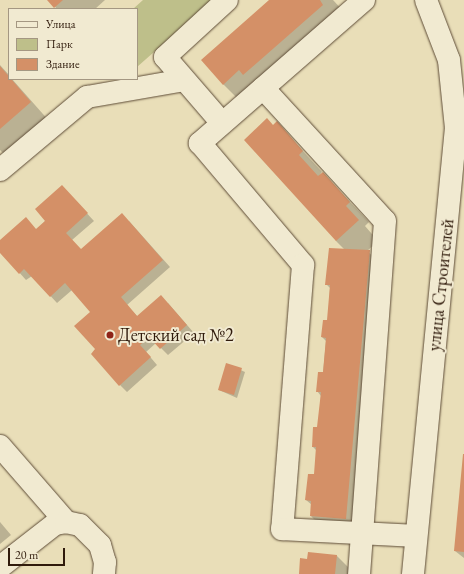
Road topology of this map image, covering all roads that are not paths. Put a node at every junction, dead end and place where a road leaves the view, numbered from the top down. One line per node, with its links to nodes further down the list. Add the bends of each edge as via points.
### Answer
1 (227, 0): 4 (street, via 165,57)
2 (364, 0): 5 (street)
3 (426, 0): 7 (street, улица Строителей, via 449,60)
4 (184, 80): 6 (street); 8 (street, via 87,97)
5 (263, 88): 6 (street); 12 (street, via 385,221)
6 (222, 123): 12 (street, via 200,142 303,265 282,529)
7 (460, 129): 9 (street, улица Строителей)
8 (0, 170)
9 (455, 236): 13 (street, улица Строителей)
10 (0, 446): 11 (street)
11 (66, 522): 14 (street, via 55,524); 15 (street, via 80,525 100,545 105,562)
12 (362, 533): 13 (street); 16 (street)
13 (416, 536): 17 (street, улица Строителей)
14 (0, 568)
15 (104, 574)
16 (359, 574)
17 (413, 574)

